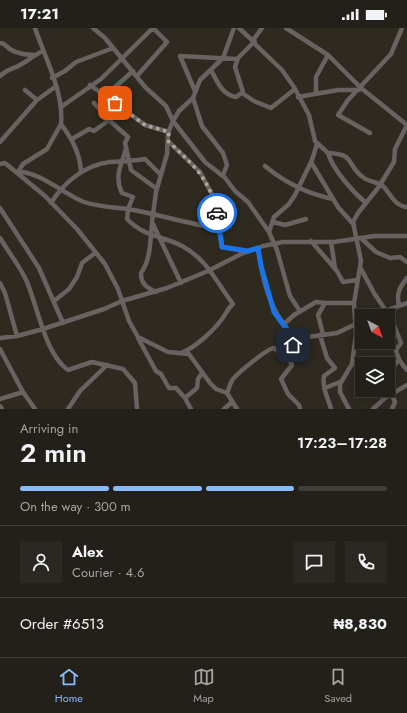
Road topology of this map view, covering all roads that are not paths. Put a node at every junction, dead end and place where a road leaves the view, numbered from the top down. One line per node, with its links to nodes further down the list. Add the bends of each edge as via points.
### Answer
1 (35, 28): 11 (street)
2 (234, 28): 16 (street)
3 (239, 28): 8 (street)
4 (262, 28): 8 (street)
5 (286, 28): 13 (street)
6 (402, 28): 25 (street, via 391,54)
7 (97, 29): 10 (street)
8 (254, 42): 15 (street); 24 (street, via 282,70)
9 (0, 44): 12 (street, via 23,55)
10 (113, 48): 14 (street); 21 (street, via 76,62 65,72)
11 (43, 51): 12 (street); 21 (street)
12 (34, 55): 19 (street, via 19,66 9,68)
13 (328, 55): 25 (street); 29 (street, via 316,77)
14 (122, 58): 18 (street); 20 (street, via 153,28 167,42); 22 (street, via 101,79)
15 (238, 58): 16 (street); 28 (street, via 235,67)
16 (221, 59): 17 (street); 27 (street, via 180,56)
17 (211, 70): 27 (street, via 200,80); 28 (street, via 221,88 229,96 236,97)
18 (133, 71): 20 (street); 30 (street)
19 (0, 76)
20 (137, 76): 37 (street, via 166,106)
21 (52, 78): 23 (street)
22 (90, 85): 30 (street); 35 (street)
23 (55, 87): 33 (street); 35 (street)
24 (295, 89): 28 (street, via 271,108); 31 (street)
25 (360, 89): 29 (street); 39 (street); 41 (street, via 348,100 338,115)
26 (25, 90): 33 (street)
27 (195, 91): 32 (street)
28 (242, 93)
29 (316, 93): 31 (street)
30 (105, 96): 40 (street, via 145,125)
31 (298, 96): 45 (street, via 309,115)
32 (192, 98): 37 (street); 57 (street, via 202,126 223,153 227,165)
33 (37, 100): 44 (street)
34 (94, 103): 36 (street)
35 (61, 107): 38 (street)
36 (109, 120): 42 (street, via 94,131 89,129); 46 (street, via 128,137)
37 (173, 121): 40 (street); 57 (street, via 205,162)
38 (60, 124): 42 (street); 54 (street, via 47,149 23,164)
39 (407, 125): 58 (street, via 395,149 394,162)
40 (169, 132): 43 (street)
41 (370, 134)
42 (72, 139): 55 (street, via 78,153)
43 (168, 141): 56 (street); 73 (street, via 200,172 214,198)
44 (0, 142)
45 (317, 144): 47 (street); 51 (street)
46 (126, 149): 49 (street); 50 (street)
47 (328, 153): 58 (street, via 342,153 364,178); 64 (street, via 330,162)
48 (0, 157): 52 (street)
49 (129, 161): 50 (street); 56 (street, via 145,159); 61 (street, via 131,170)
50 (122, 162): 55 (street, via 105,163); 67 (street, via 117,183 122,193 133,197)
51 (312, 162): 59 (street); 62 (street)
52 (3, 163): 54 (street)
53 (265, 166): 59 (street, via 277,176)
54 (18, 172): 60 (street); 63 (street)
55 (81, 172): 60 (street)
56 (160, 175): 61 (street)
57 (224, 177): 74 (street, via 248,202)
58 (380, 185): 64 (street); 65 (street, via 394,200)
59 (299, 187): 62 (street, via 318,196); 71 (street, via 289,204)
60 (61, 188): 63 (street); 67 (street, via 83,201)
61 (157, 189): 68 (street)
62 (333, 199): 72 (street)
63 (51, 203): 85 (street, via 77,229)
64 (366, 203): 72 (street, via 353,222)
65 (407, 207)
66 (0, 208): 96 (street, via 40,268)
67 (128, 209): 68 (street); 75 (street, via 127,219 136,228)
68 (152, 214): 70 (street); 73 (street)
69 (306, 219): 71 (street, via 285,225)
70 (152, 222): 75 (street); 78 (street)
71 (272, 222): 74 (street)
72 (354, 225): 79 (street)
73 (220, 229): 84 (street, via 222,247)
74 (269, 232): 82 (street)
75 (151, 236): 78 (street); 94 (street, via 149,254 141,278 146,287)
76 (407, 236): 79 (street, via 374,236)
77 (0, 238): 107 (street, via 28,284)
78 (159, 238): 89 (street, via 182,246); 93 (street)
79 (360, 239): 81 (street); 86 (street, via 376,252 390,258 400,257); 87 (street)
80 (311, 241): 81 (street); 82 (street); 88 (street)
81 (331, 242): 88 (street)
82 (273, 244): 83 (street); 103 (street, via 290,296)
83 (258, 248): 84 (street); 105 (street, via 274,312)
84 (248, 251): 89 (street)
85 (95, 253): 95 (street, via 105,264); 96 (street, via 82,263 69,289)
86 (407, 262)
87 (360, 266): 91 (street); 101 (street, via 374,293)
88 (336, 269): 91 (street, via 343,282)
89 (211, 270): 93 (street); 115 (street, via 233,304 204,338)
90 (407, 278): 100 (street, via 399,288 397,296)
91 (357, 280): 98 (street)
92 (0, 283): 110 (street)
93 (181, 283): 94 (street)
94 (156, 292): 95 (street)
95 (122, 300): 104 (street); 111 (street)
96 (54, 301): 104 (street)
97 (325, 303): 98 (street); 103 (street, via 316,302); 109 (street, via 318,315)
98 (354, 303): 106 (street)
99 (407, 303): 100 (street)
100 (400, 305): 102 (street)
101 (386, 309)
102 (390, 309)
103 (300, 311): 105 (street)
104 (63, 322): 107 (street)
105 (284, 324): 113 (street)
106 (355, 326): 109 (street, via 337,333); 122 (street, via 352,364)
107 (43, 329): 110 (street); 119 (street, via 59,364 68,370 92,362)
108 (395, 329): 117 (street, via 401,343 396,350)
109 (322, 335): 113 (street, via 301,338); 124 (street, via 327,358 335,368 324,376)
110 (17, 336): 112 (street)
111 (138, 337): 115 (street, via 168,352); 130 (street, via 156,371 161,374 169,388 176,388)
112 (0, 338)
113 (296, 342): 116 (street)
114 (0, 348): 125 (street)
115 (184, 352): 121 (street, via 194,358)
116 (286, 355): 127 (street, via 274,348 265,351 232,380); 141 (street, via 292,365 281,379 288,394)
117 (399, 360): 118 (street); 120 (street)
118 (395, 364)
119 (107, 365): 136 (street, via 80,391); 137 (street, via 123,369 135,383)
120 (407, 370)
121 (202, 373): 127 (street, via 216,389); 130 (street, via 197,388)
122 (340, 382): 124 (street); 143 (street, via 340,392)
123 (407, 385): 126 (street)
124 (325, 388): 142 (street)
125 (23, 392): 131 (street); 135 (street)
126 (395, 392)
127 (227, 393): 132 (street)
128 (387, 397): 144 (street)
129 (393, 397): 145 (street, via 395,402)
130 (185, 398): 138 (street)
131 (0, 399)
132 (232, 402): 139 (street); 140 (street)
133 (0, 406): 134 (street)
134 (2, 409)
135 (35, 409)
136 (68, 409)
137 (137, 409)
138 (191, 409)
139 (224, 409)
140 (237, 409)
141 (300, 409)
142 (331, 409)
143 (349, 409)
144 (373, 409)
145 (392, 409)

